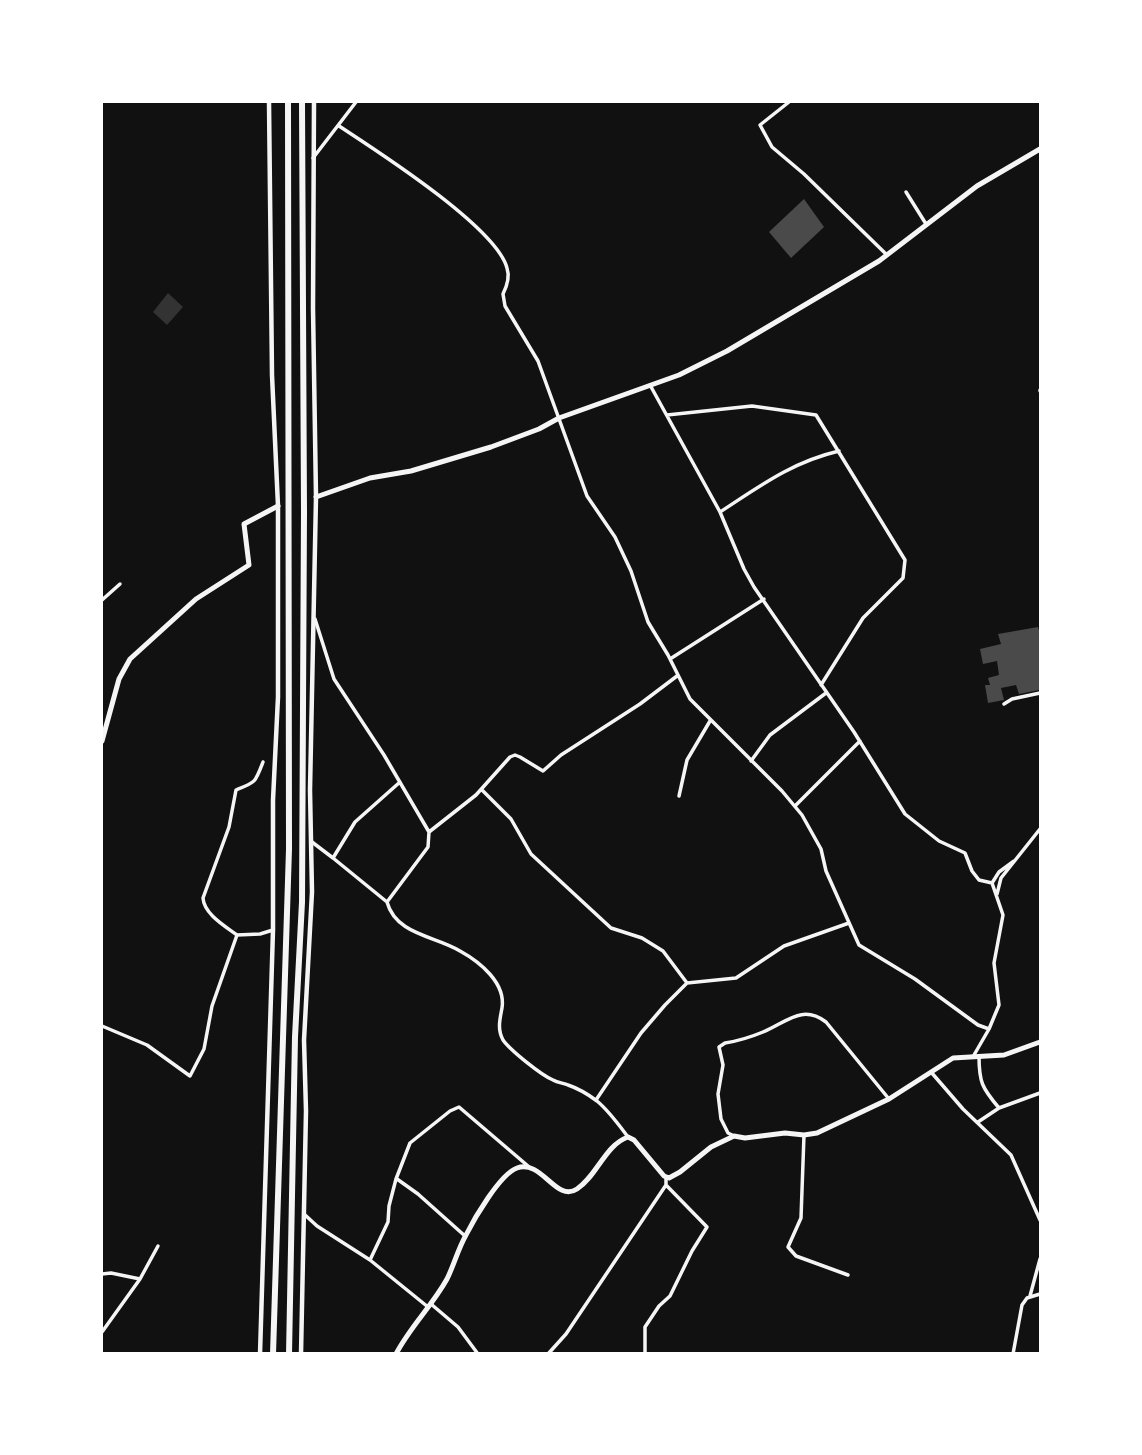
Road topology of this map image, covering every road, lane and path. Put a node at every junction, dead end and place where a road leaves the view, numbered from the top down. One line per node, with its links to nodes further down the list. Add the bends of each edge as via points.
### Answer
1 (269, 102): 18 (street)
2 (288, 102): 82 (highway, via 289,849)
3 (302, 102): 83 (highway, via 302,902)
4 (314, 102): 9 (street)
5 (356, 102): 7 (street)
6 (789, 102): 12 (street, via 760,125 772,147)
7 (339, 126): 9 (street); 15 (street, via 405,171 486,236 508,270 505,306 538,361)
8 (1041, 149): 11 (main road, via 977,186)
9 (312, 159): 17 (street)
10 (906, 192): 11 (street)
11 (926, 224): 12 (main road)
12 (887, 255): 13 (main road, via 727,351)
13 (650, 385): 14 (street); 15 (main road)
14 (667, 415): 16 (street, via 752,406 816,415); 19 (street)
15 (559, 418): 17 (main road, via 491,447); 24 (street, via 587,496 615,537 648,622)
16 (839, 451): 19 (street, via 790,468); 26 (street, via 905,560 903,578 863,618)
17 (316, 497): 23 (street)
18 (278, 506): 31 (main road, via 244,524 250,561 245,570 196,599 130,659 119,679); 48 (street)
19 (720, 512): 21 (street, via 744,569)
20 (120, 584): 22 (street)
21 (764, 599): 24 (street); 26 (street)
22 (102, 600)
23 (315, 618): 35 (street, via 334,680); 41 (street)
24 (670, 659): 25 (street)
25 (677, 676): 30 (street); 36 (street, via 544,771 515,755)
26 (821, 685): 27 (street)
27 (826, 693): 32 (street); 33 (street, via 770,736)
28 (1041, 693): 29 (street)
29 (1004, 704)
30 (710, 720): 33 (street); 37 (street, via 687,760)
31 (102, 741)
32 (860, 741): 38 (street); 44 (street, via 905,814 939,841 965,853 979,880)
33 (751, 761): 38 (street)
34 (263, 762): 49 (street, via 254,782 236,790 229,827 203,898 211,914)
35 (400, 782): 40 (street); 42 (street, via 355,822)
36 (482, 789): 40 (street); 50 (street, via 511,819 531,854 611,928 663,951)
37 (679, 796)
38 (795, 806): 47 (street, via 821,849)
39 (1041, 829): 43 (street)
40 (429, 832): 46 (street, via 428,847)
41 (311, 841): 42 (street); 68 (street)
42 (332, 858): 46 (street)
43 (1014, 861): 44 (street); 45 (street, via 999,882)
44 (992, 883): 45 (street)
45 (997, 896): 52 (street, via 1003,915 994,963 999,1006)
46 (387, 902): 58 (street, via 401,924 458,949 496,981 503,1005 500,1030 512,1049 553,1080)
47 (849, 923): 50 (street, via 784,946 736,978); 52 (street, via 859,944)
48 (273, 930): 49 (street); 81 (street)
49 (237, 935): 51 (street, via 212,1006 204,1049 190,1076 147,1045)
50 (687, 983): 58 (street, via 641,1033)
51 (102, 1026)
52 (989, 1029): 54 (street)
53 (1041, 1042): 54 (main road, via 1004,1055)
54 (976, 1056): 55 (main road, via 953,1058); 59 (street, via 982,1086)
55 (930, 1072): 57 (main road); 60 (street)
56 (1041, 1093): 59 (street)
57 (889, 1099): 61 (street, via 826,1022 816,1014 801,1014 719,1047 723,1065 720,1109 728,1133); 62 (main road)
58 (596, 1100): 63 (street)
59 (999, 1108): 60 (street)
60 (978, 1122): 69 (street, via 1011,1156)
61 (734, 1136): 62 (main road); 65 (main road)
62 (804, 1136): 75 (street, via 801,1218 788,1247 796,1256)
63 (628, 1137): 64 (main road, via 619,1140 588,1180 570,1193); 65 (main road)
64 (529, 1168): 66 (street, via 459,1107 410,1143); 70 (main road, via 509,1172)
65 (666, 1177): 67 (street)
66 (396, 1179): 70 (street); 73 (street, via 388,1222)
67 (666, 1185): 87 (street, via 566,1334); 88 (street, via 707,1227 670,1296 645,1327)
68 (304, 1214): 73 (street); 84 (street)
69 (1041, 1220)
70 (465, 1236): 79 (main road)
71 (158, 1247): 76 (street)
72 (1041, 1259): 78 (street)
73 (370, 1261): 79 (street)
74 (102, 1274): 76 (street)
75 (848, 1275)
76 (140, 1279): 80 (street)
77 (1041, 1294): 78 (street)
78 (1030, 1296): 89 (street, via 1022,1305)
79 (429, 1305): 85 (main road); 86 (street, via 458,1327)
80 (102, 1332)
81 (259, 1353)
82 (273, 1353)
83 (289, 1353)
84 (301, 1353)
85 (396, 1353)
86 (478, 1353)
87 (548, 1353)
88 (645, 1353)
89 (1013, 1353)

